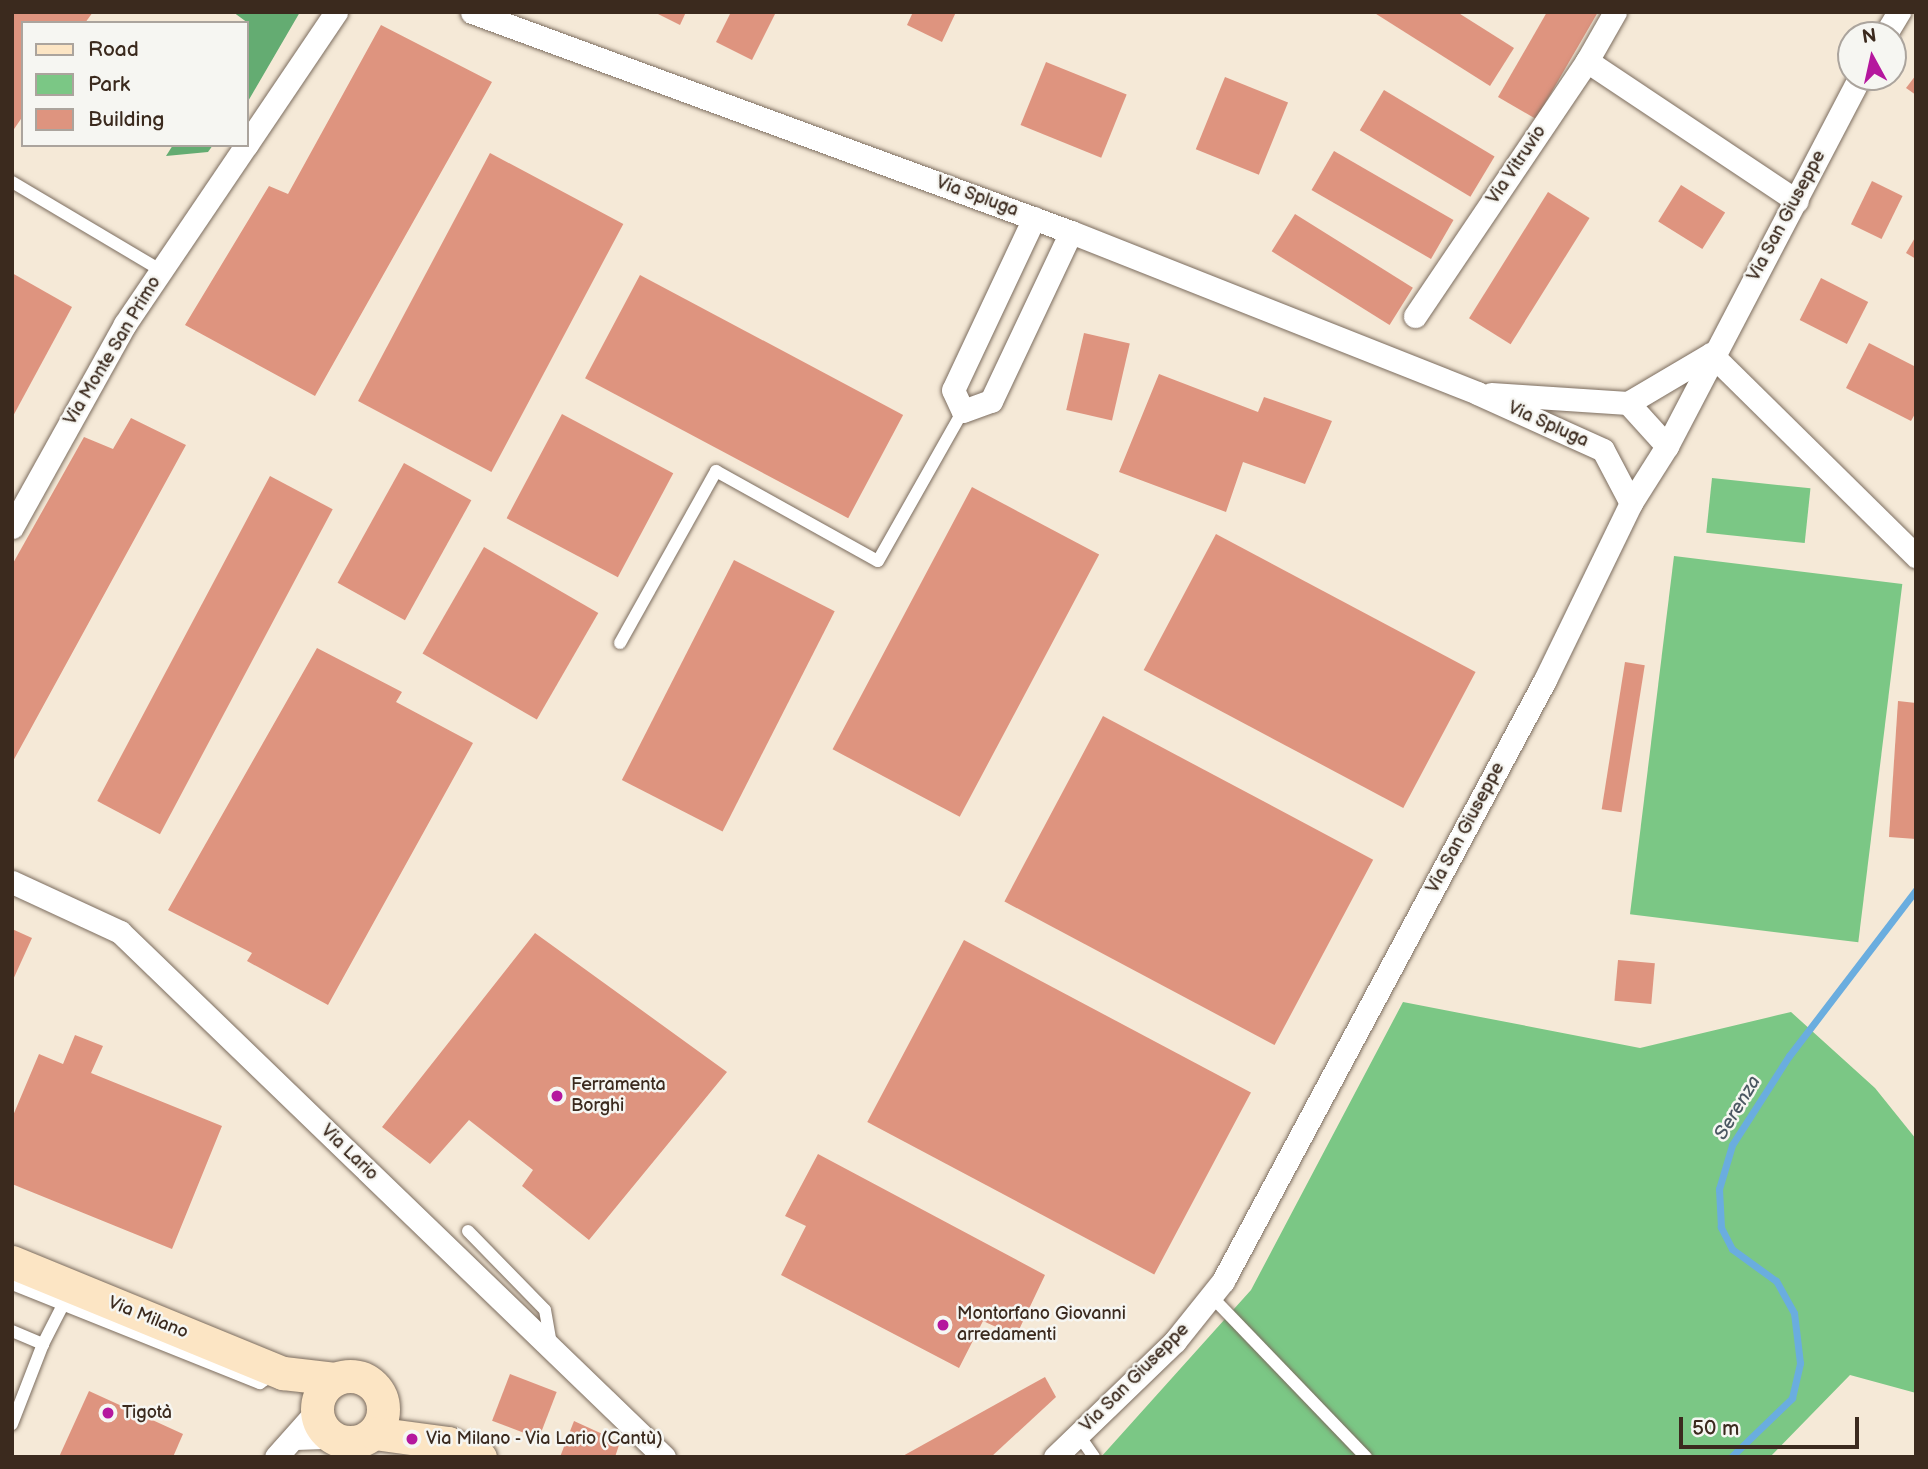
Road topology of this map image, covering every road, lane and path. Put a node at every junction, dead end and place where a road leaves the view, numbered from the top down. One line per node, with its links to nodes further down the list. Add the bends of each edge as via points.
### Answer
1 (336, 12): 6 (street, Via Monte San Primo)
2 (472, 12): 10 (street, Via Spluga)
3 (1615, 12): 4 (street, Via Vitruvio)
4 (1587, 61): 9 (street); 13 (street, Via Vitruvio)
5 (1853, 91): 9 (street, Via San Giuseppe)
6 (248, 142)
7 (245, 147): 12 (street, Via Monte San Primo)
8 (12, 182): 12 (lane)
9 (1797, 201): 14 (street, Via San Giuseppe)
10 (1034, 218): 11 (street, Via Spluga); 17 (street, via 953,390)
11 (1071, 232): 15 (street, Via Spluga); 17 (street, via 991,401)
12 (162, 271): 20 (street, Via Monte San Primo, via 125,324)
13 (1415, 316)
14 (1711, 354): 16 (street); 18 (street, Via San Giuseppe); 21 (street)
15 (1478, 393): 16 (street, Via Spluga); 19 (street, Via Spluga, via 1604,450)
16 (1628, 403): 18 (street)
17 (963, 411): 22 (lane, via 878,561 716,471)
18 (1667, 446): 19 (street, Via San Giuseppe)
19 (1631, 503): 27 (street, Via San Giuseppe, via 1545,680)
20 (12, 527)
21 (1916, 556)
22 (620, 643)
23 (12, 882): 31 (street, Via Lario, via 120,932)
24 (468, 1231): 31 (lane, via 545,1310)
25 (12, 1262): 32 (main road, Via Milano)
26 (12, 1284): 28 (lane)
27 (1212, 1297): 38 (street, Via San Giuseppe, via 1175,1341); 45 (lane)
28 (63, 1305): 30 (lane); 32 (lane, via 260,1383)
29 (12, 1331): 30 (lane)
30 (43, 1344): 36 (lane)
31 (551, 1345): 42 (street, Via Lario)
32 (281, 1373): 33 (main road, Via Milano); 35 (main road, Via Milano)
33 (335, 1379): 34 (main road, via 355,1376); 35 (main road, via 319,1395)
34 (379, 1393): 37 (main road, via 383,1414); 39 (main road)
35 (321, 1418): 37 (main road, via 353,1443); 40 (street)
36 (12, 1424)
37 (374, 1433): 39 (main road)
38 (1078, 1434): 43 (street, Via San Giuseppe); 44 (lane)
39 (448, 1443): 41 (main road)
40 (276, 1457)
41 (480, 1457)
42 (664, 1457)
43 (1055, 1457)
44 (1094, 1457)
45 (1366, 1457)

